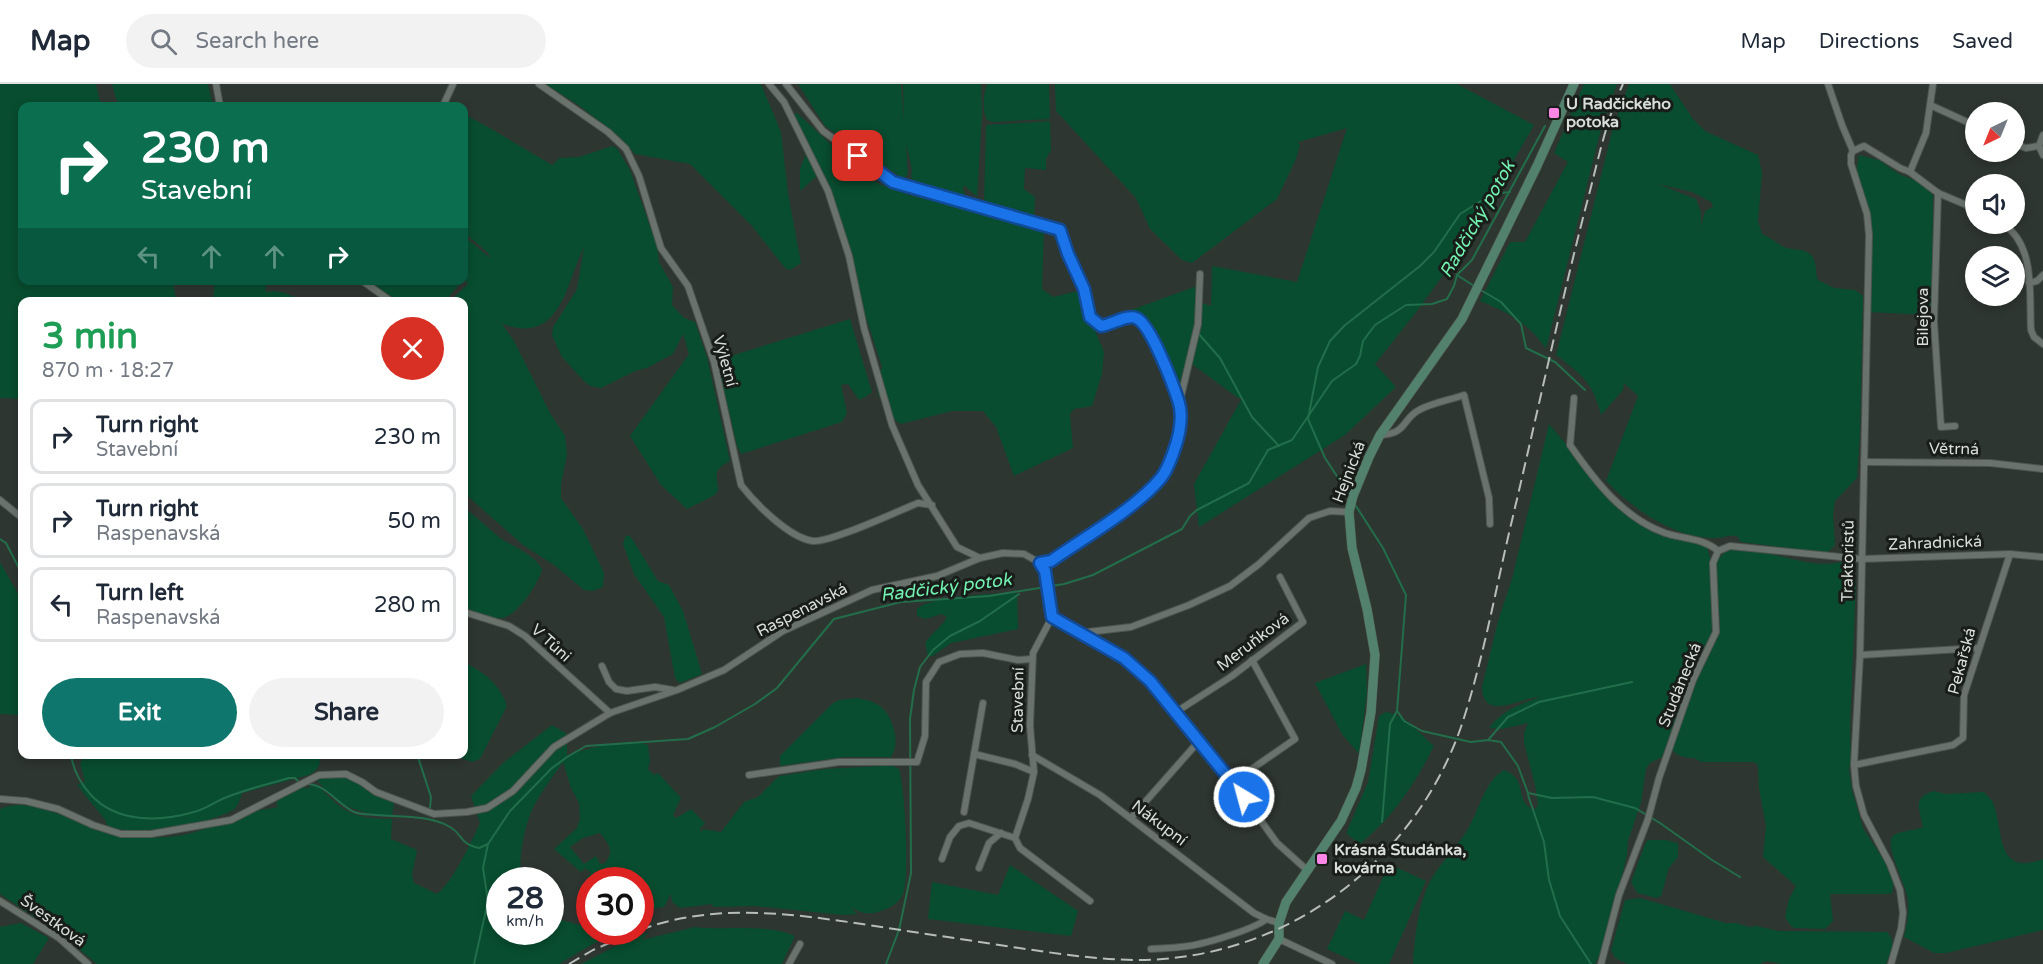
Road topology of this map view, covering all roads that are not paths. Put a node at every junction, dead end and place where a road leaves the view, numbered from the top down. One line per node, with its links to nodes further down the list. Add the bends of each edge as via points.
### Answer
1 (216, 84): 9 (street)
2 (453, 84): 10 (street)
3 (538, 84): 35 (street, Výletní, via 626,149 639,176 661,248 688,286 714,362 741,485 754,501 796,535 814,542 836,537 918,503)
4 (770, 84): 35 (street, via 784,102 828,191 849,256 864,328 892,425 918,485)
5 (786, 84): 29 (street, via 823,131 893,182 1060,230 1084,289 1090,317 1101,326 1128,317 1143,323 1152,336)
6 (1574, 84): 31 (main road, Hejnická, via 1462,319)
7 (1828, 84): 16 (street, Traktoristů)
8 (1933, 84): 11 (street)
9 (219, 102)
10 (445, 102)
11 (1930, 105): 12 (street); 18 (street, via 1926,133)
12 (1965, 121)
13 (2043, 135): 14 (street)
14 (2039, 146): 15 (street); 17 (street)
15 (2025, 148)
16 (1853, 151): 18 (street, via 1864,146); 32 (street, Traktoristů, via 1851,164 1867,214 1869,236)
17 (2043, 155)
18 (1910, 172): 19 (street)
19 (1938, 193): 20 (street); 30 (street, Bilejova, via 1934,322 1941,427)
20 (1965, 204)
21 (2015, 234): 24 (street, via 2027,264)
22 (1200, 274): 29 (street, via 1198,324)
23 (2043, 274): 24 (street)
24 (2028, 283): 27 (street, via 2031,330)
25 (368, 285): 26 (street)
26 (385, 297)
27 (2043, 344)
28 (1574, 398): 39 (street, via 1570,446 1607,494 1636,519 1665,533 1712,545)
29 (1179, 405): 44 (street, via 1180,427 1162,477 1137,501 1051,561)
30 (1954, 426)
31 (1380, 435): 36 (main road, Hejnická); 38 (street, via 1391,435 1402,428 1417,411 1464,395 1489,498)
32 (1864, 462): 33 (street, Větrná, via 1990,463); 43 (street, Traktoristů)
33 (2043, 469)
34 (0, 500): 37 (street)
35 (932, 505): 42 (street, via 957,547)
36 (1349, 512): 48 (street, via 1309,518 1230,586 1189,605 1131,627); 72 (main road, Hejnická, via 1352,548 1375,655 1371,712 1356,788 1341,821)
37 (18, 515)
38 (1490, 524)
39 (1718, 551): 43 (street, via 1730,546); 84 (street, Studánecká, via 1713,563 1716,632 1693,680 1659,778 1619,895)
40 (2010, 554): 41 (street, Zahradnická); 43 (street, Zahradnická); 49 (street, Pekařská)
41 (2043, 557)
42 (980, 558): 44 (street, Raspenavská, via 1024,554); 54 (street, Raspenavská, via 937,576 872,590 783,632 724,670)
43 (1861, 559): 50 (street, Traktoristů)
44 (1040, 563): 47 (street, via 1045,571)
45 (1280, 577): 52 (street, Meruňková, via 1303,622)
46 (468, 613): 57 (street, V Tůni, via 509,626 525,636)
47 (1052, 617): 48 (street); 51 (street, Stavební)
48 (1079, 633): 56 (street, via 1124,658)
49 (1978, 648): 50 (street); 61 (street, Pekařská, via 1964,695 1963,738 1953,745)
50 (1860, 655): 61 (street, Traktoristů)
51 (1032, 659): 60 (street, Stavební); 63 (street, via 983,653 960,654 939,662 926,682 925,736 917,762 839,762)
52 (1252, 660): 56 (street, Meruňková); 64 (street, via 1295,740)
53 (602, 666): 54 (street, Raspenavská, via 616,689)
54 (677, 690): 57 (street, Raspenavská)
55 (983, 703): 59 (street)
56 (1176, 712): 58 (street)
57 (610, 713): 65 (street, Raspenavská, via 555,747 513,791 487,808 467,812 434,814 376,792 346,774 319,775 231,820 152,834 122,834 58,809)
58 (1199, 741): 64 (street); 67 (street)
59 (974, 754): 62 (street); 66 (street)
60 (1032, 755): 62 (street, Stavební); 67 (street, Nákupní)
61 (1854, 765): 85 (street, Traktoristů, via 1864,815 1900,890 1903,913)
62 (1034, 772): 69 (street, Stavební)
63 (749, 775)
64 (1233, 782): 72 (street, via 1277,843)
65 (0, 799)
66 (964, 812)
67 (1131, 818): 75 (street, Nákupní)
68 (1000, 833): 69 (street); 70 (street, via 969,823 959,826 950,837); 71 (street, via 989,843)
69 (1015, 838): 74 (street, via 1020,848)
70 (942, 860)
71 (979, 868)
72 (1308, 870): 76 (main road, Hejnická, via 1286,903)
73 (0, 901): 80 (street, Švestková, via 59,938)
74 (1090, 901)
75 (1266, 919): 76 (street, Nákupní); 79 (street, via 1198,945)
76 (1279, 923): 77 (main road, Hejnická)
77 (1278, 939): 82 (main road, Hejnická); 83 (street)
78 (800, 944): 81 (street)
79 (1151, 949)
80 (88, 964)
81 (789, 964)
82 (1263, 964)
83 (1332, 964)
84 (1601, 964)
85 (1891, 964)

